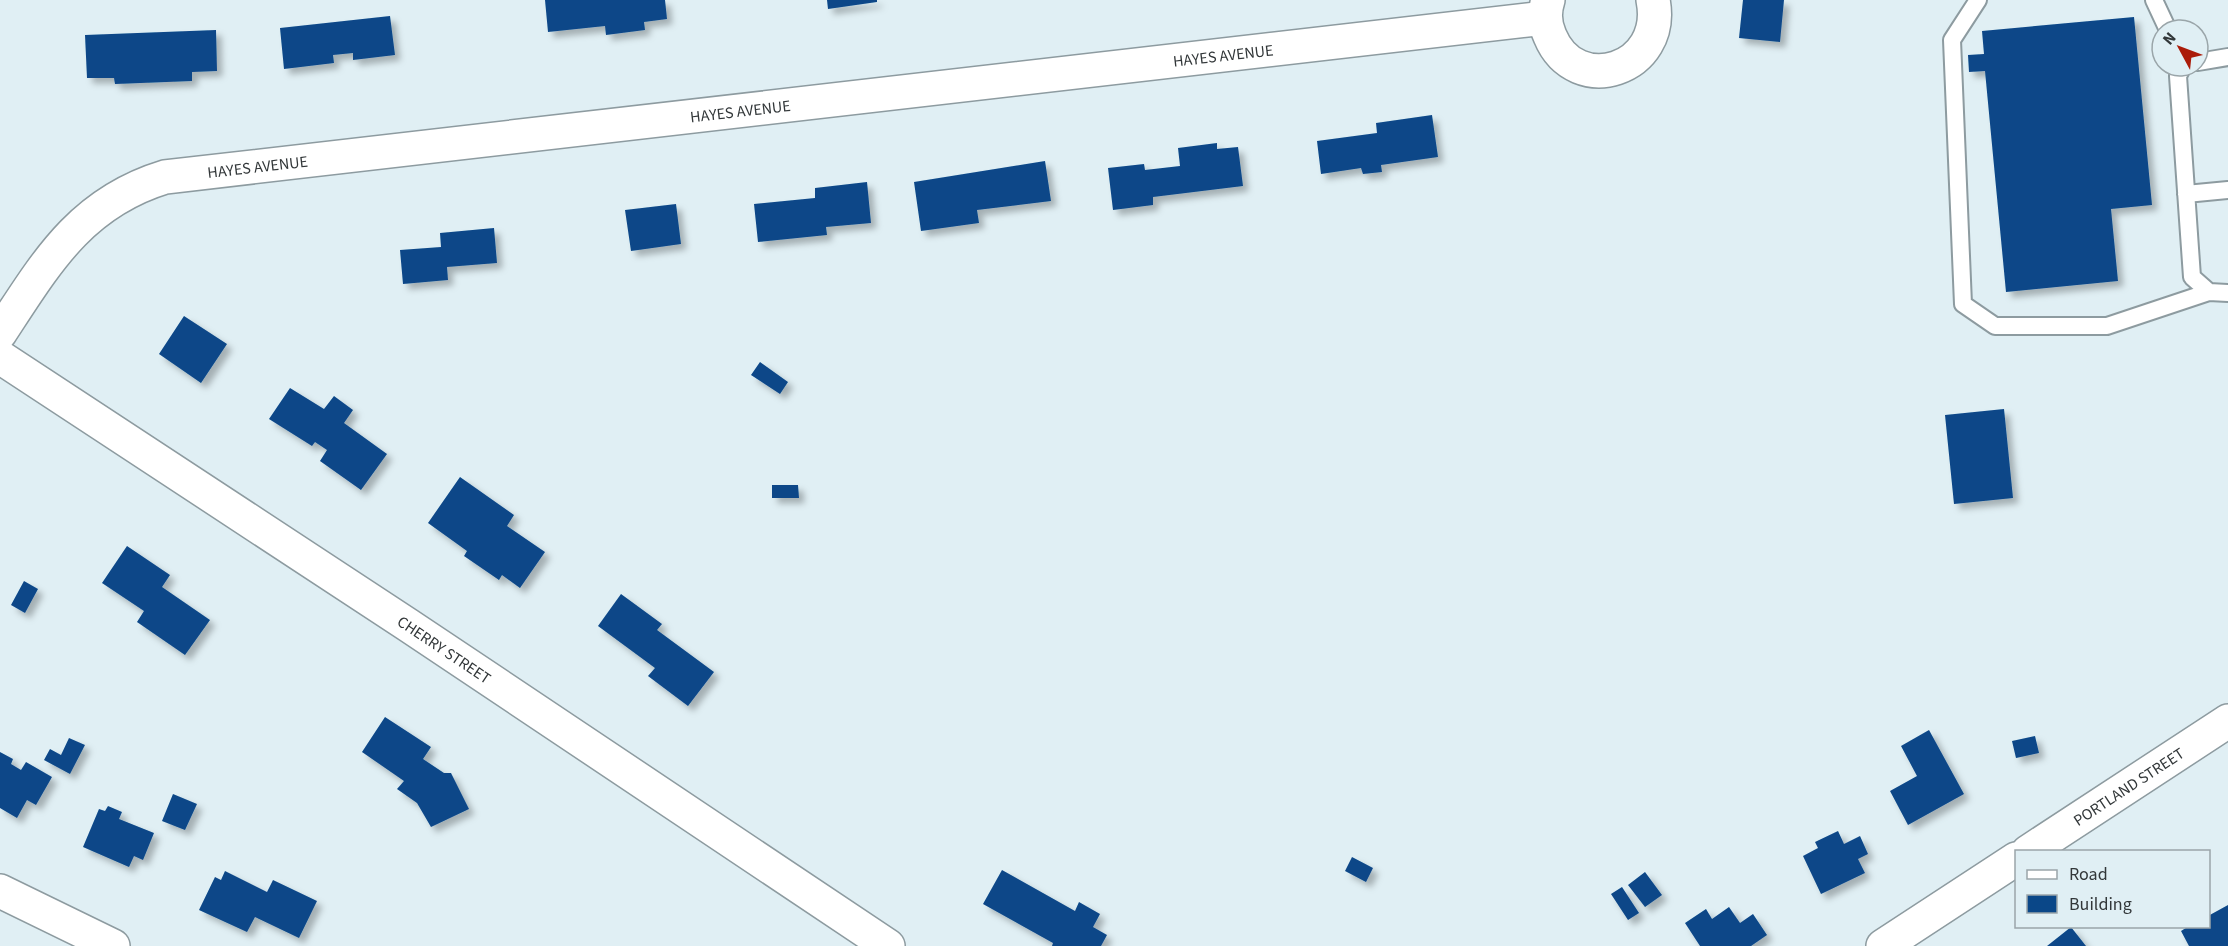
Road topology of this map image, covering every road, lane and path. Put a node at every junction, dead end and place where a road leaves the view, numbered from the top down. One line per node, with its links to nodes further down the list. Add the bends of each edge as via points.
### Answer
1 (1653, 0): 4 (street, HAYES AVENUE, via 1655,25 1646,48 1627,64 1603,71 1579,66 1559,52 1550,36)
2 (1978, 0): 11 (lane, via 1952,40 1963,304 1995,326 2107,326)
3 (2154, 0): 5 (lane)
4 (1546, 9): 13 (street, HAYES AVENUE, via 165,177 126,192 88,217 43,267)
5 (2162, 18)
6 (2228, 57): 7 (lane)
7 (2210, 60)
8 (2178, 78): 10 (lane)
9 (2228, 190): 10 (lane)
10 (2186, 194): 11 (lane, via 2192,278)
11 (2209, 292): 12 (lane)
12 (2228, 293)
13 (0, 333)
14 (0, 357): 20 (street, CHERRY STREET)
15 (2228, 721): 16 (street, PORTLAND STREET)
16 (2031, 850)
17 (2015, 860): 21 (street)
18 (0, 891): 19 (street)
19 (113, 946)
20 (888, 946)
21 (1883, 946)

